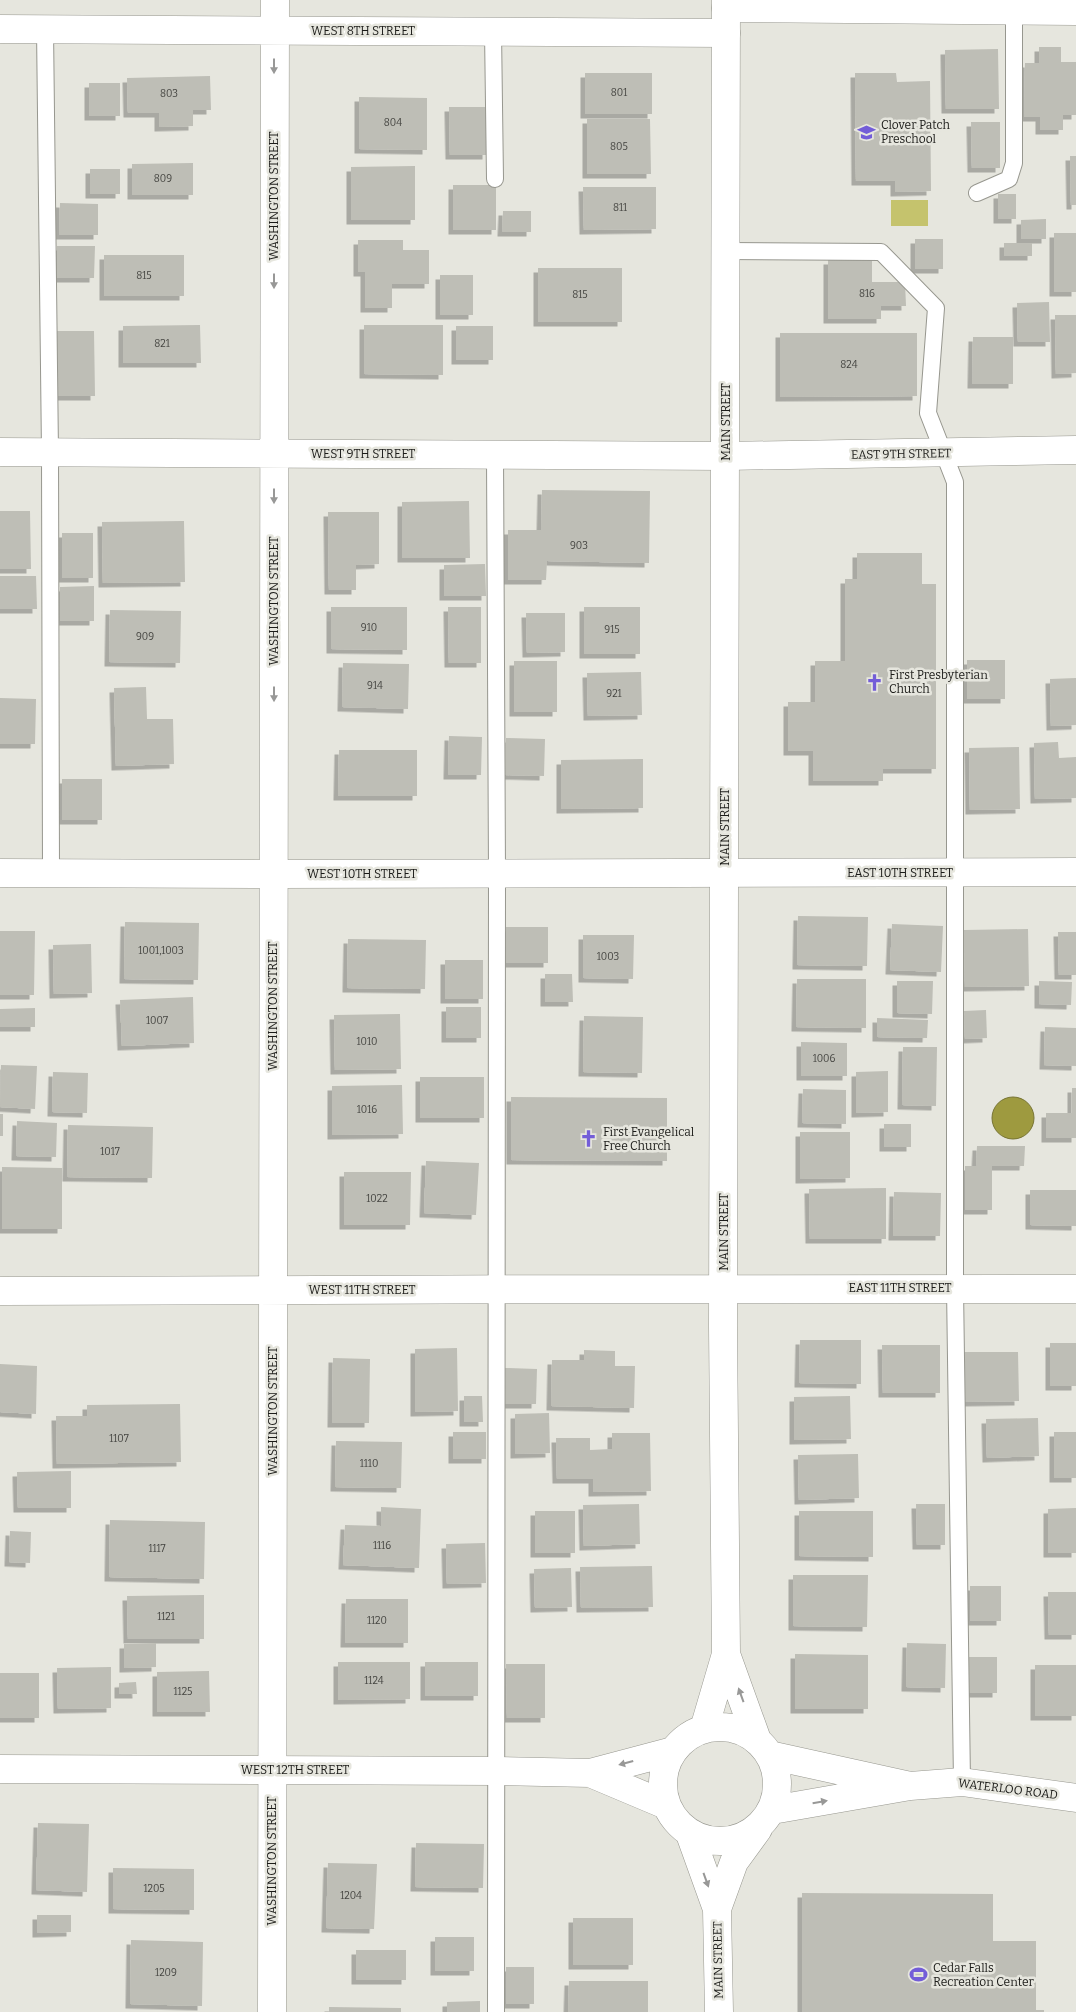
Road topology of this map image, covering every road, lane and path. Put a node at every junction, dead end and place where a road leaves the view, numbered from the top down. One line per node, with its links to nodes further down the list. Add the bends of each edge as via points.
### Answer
1 (275, 0): 8 (street, WASHINGTON STREET)
2 (955, 5): 3 (street, WEST 8TH STREET); 5 (street, WEST 8TH STREET)
3 (1014, 10): 4 (street, WEST 8TH STREET); 11 (lane, via 1014,163 1009,179)
4 (1076, 11)
5 (726, 14): 9 (street, WEST 8TH STREET); 12 (street, MAIN STREET)
6 (0, 28): 7 (street, WEST 8TH STREET)
7 (45, 29): 8 (street, WEST 8TH STREET); 15 (lane)
8 (274, 30): 9 (street, WEST 8TH STREET); 17 (street, WASHINGTON STREET, one-way to 17)
9 (493, 31): 10 (lane)
10 (495, 179)
11 (977, 193)
12 (726, 251): 16 (lane, via 882,252 936,308 928,412); 19 (street, MAIN STREET)
13 (1076, 450): 16 (street, EAST 9TH STREET)
14 (0, 452): 15 (street, WEST 9TH STREET)
15 (50, 452): 17 (street, WEST 9TH STREET); 23 (lane)
16 (945, 453): 19 (street, EAST 9TH STREET); 21 (lane, via 955,482)
17 (274, 454): 18 (street, WEST 9TH STREET); 25 (street, WASHINGTON STREET, one-way to 25)
18 (495, 455): 19 (street, WEST 9TH STREET); 26 (lane)
19 (726, 456): 24 (street, MAIN STREET)
20 (0, 872): 23 (street, WEST 10TH STREET)
21 (955, 872): 22 (street, EAST 10TH STREET); 24 (street, EAST 10TH STREET); 28 (lane)
22 (1076, 872)
23 (51, 873): 25 (street, WEST 10TH STREET)
24 (724, 873): 26 (street, WEST 10TH STREET); 27 (street, MAIN STREET)
25 (274, 874): 26 (street, WEST 10TH STREET); 32 (street, WASHINGTON STREET)
26 (497, 874): 29 (lane)
27 (724, 1288): 28 (street, EAST 11TH STREET); 29 (street, WEST 11TH STREET); 33 (street, MAIN STREET)
28 (955, 1288): 30 (street, EAST 11TH STREET); 41 (lane)
29 (497, 1289): 32 (street, WEST 11TH STREET); 39 (lane)
30 (1076, 1289)
31 (0, 1291): 32 (street, WEST 11TH STREET)
32 (273, 1291): 38 (street, WASHINGTON STREET)
33 (726, 1654): 34 (street, MAIN STREET); 35 (street, MAIN STREET, one-way to 33)
34 (704, 1729): 35 (street, via 722,1727 741,1731); 36 (street, via 686,1737)
35 (764, 1748): 42 (street, WATERLOO ROAD); 45 (street, via 777,1782 777,1792)
36 (673, 1751): 40 (street, WEST 12TH STREET, one-way to 40); 44 (street, via 664,1768 662,1786)
37 (0, 1769): 38 (street, WEST 12TH STREET)
38 (272, 1770): 39 (street, WEST 12TH STREET); 48 (street, WASHINGTON STREET)
39 (496, 1770): 40 (street, WEST 12TH STREET); 49 (lane)
40 (590, 1773): 44 (street, WEST 12TH STREET)
41 (962, 1782): 42 (street, WATERLOO ROAD); 43 (street, WATERLOO ROAD)
42 (910, 1786): 45 (street, WATERLOO ROAD, one-way to 42)
43 (1076, 1798)
44 (666, 1805): 46 (street, via 675,1821)
45 (766, 1818): 46 (street, via 745,1836 726,1842 708,1841); 47 (street, MAIN STREET, via 734,1862)
46 (690, 1834): 47 (street, MAIN STREET, one-way to 47)
47 (717, 1909): 50 (street, MAIN STREET)
48 (272, 2012)
49 (496, 2012)
50 (719, 2012)

